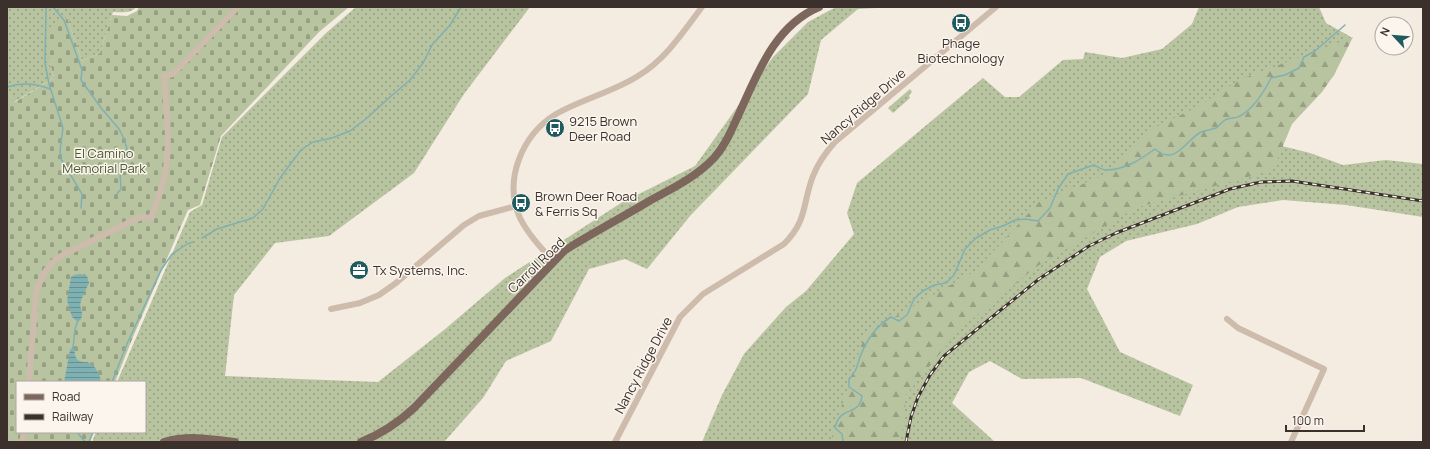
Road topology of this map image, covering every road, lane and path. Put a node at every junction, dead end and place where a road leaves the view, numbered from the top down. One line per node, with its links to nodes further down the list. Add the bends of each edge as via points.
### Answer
1 (238, 7): 9 (street, via 173,74 164,76 168,156 163,182 151,218 136,219 58,258 40,280 36,294)
2 (702, 7): 5 (street, via 656,64 638,76 556,114 533,133 522,151 516,169)
3 (819, 7): 6 (main road, Carroll Road, via 804,15 774,44 729,135 713,158 688,179 574,244)
4 (996, 7): 13 (street, Nancy Ridge Drive, via 835,142 818,164 812,177 802,219 784,244 702,294 680,317)
5 (516, 206): 6 (street, via 531,236); 7 (street, via 479,216 464,225 396,284 379,295 360,303)
6 (553, 261): 12 (main road, Carroll Road, via 414,408 398,422)
7 (331, 309)
8 (1227, 319): 14 (street, via 1238,328 1324,369)
9 (29, 381)
10 (164, 442): 11 (main road, via 191,438)
11 (235, 442)
12 (361, 442)
13 (615, 442)
14 (1291, 442)

